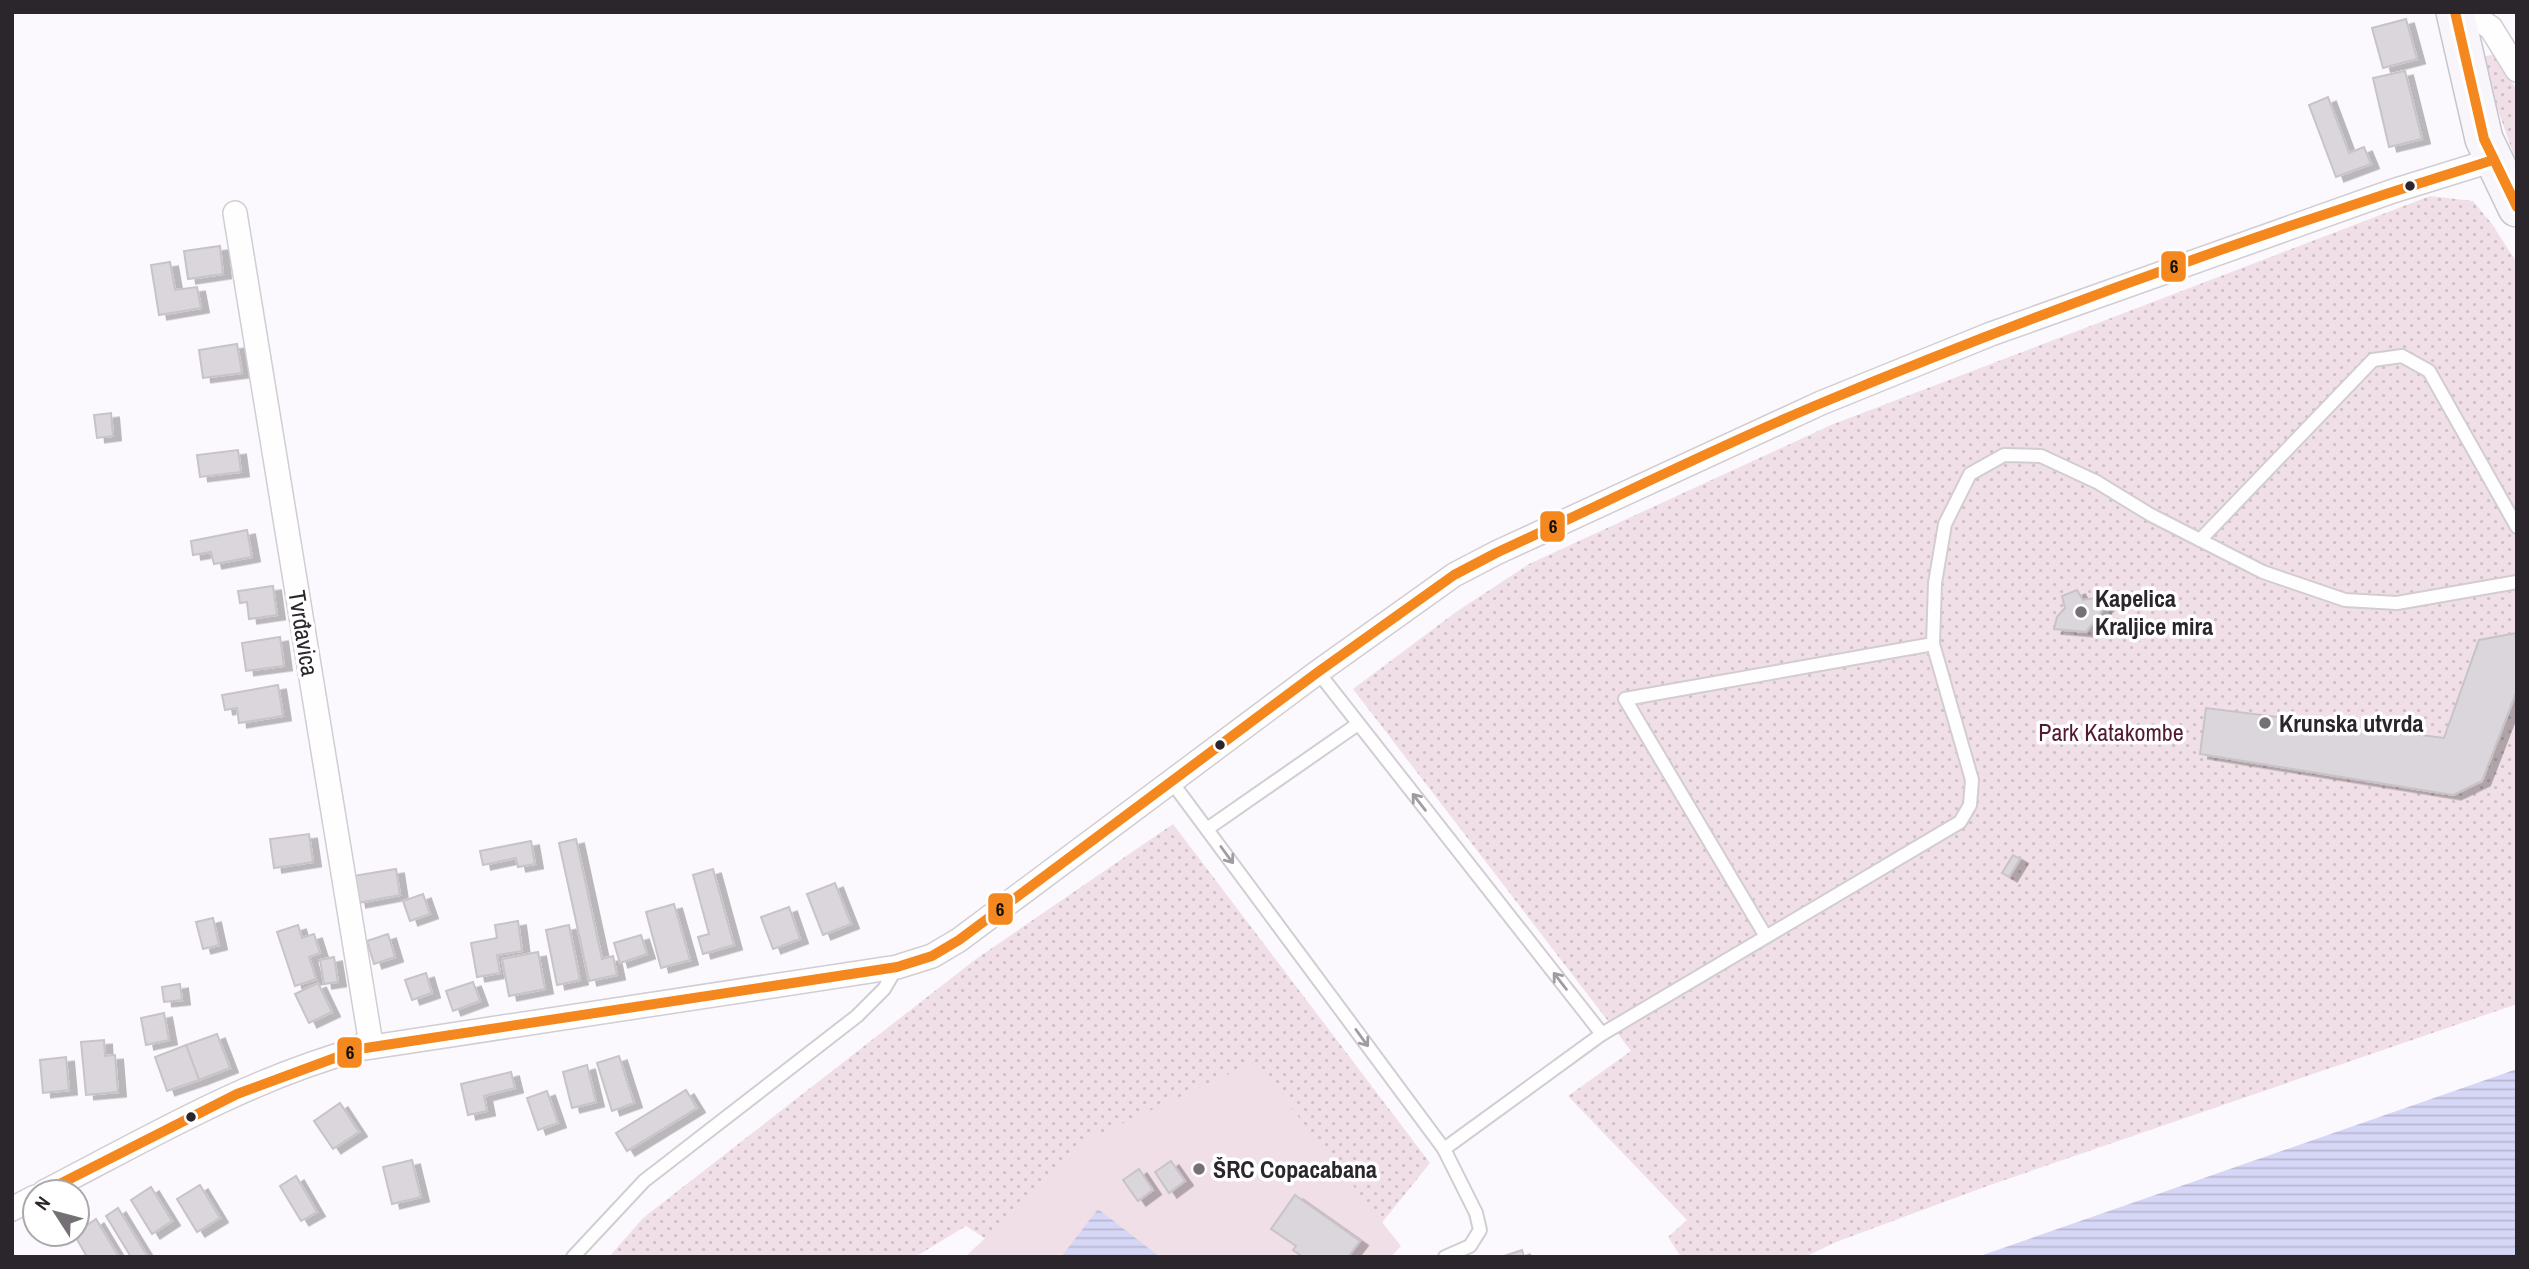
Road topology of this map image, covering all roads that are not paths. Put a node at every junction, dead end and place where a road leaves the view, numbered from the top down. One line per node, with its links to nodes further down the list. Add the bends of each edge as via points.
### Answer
1 (2455, 12): 4 (main road, via 2473,101)
2 (2468, 12): 3 (street, via 2491,28)
3 (2517, 70)
4 (2493, 160): 5 (main road); 11 (street, via 2003,329 1821,403 1454,575)
5 (2517, 208)
6 (235, 213): 18 (street, Tvrđavica, via 370,1038)
7 (2517, 527): 8 (lane, via 2429,371 2402,356 2372,360)
8 (2200, 540): 9 (lane, via 2263,572 2345,600 2397,603); 10 (lane, via 2041,456 2004,455 1970,474 1945,524 1935,583)
9 (2517, 582)
10 (1933, 645): 15 (lane, via 1972,780 1970,805 1950,830); 15 (lane, via 1625,699)
11 (1318, 672): 12 (lane); 13 (street)
12 (1358, 724): 14 (lane); 17 (lane, one-way to 12)
13 (1171, 781): 14 (lane); 16 (street, via 959,940)
14 (1208, 829): 19 (lane, one-way to 19)
15 (1765, 935): 17 (lane)
16 (897, 968): 18 (street); 21 (lane, via 872,1003 645,1181)
17 (1602, 1034): 19 (lane)
18 (359, 1049): 20 (street, via 304,1064 242,1089)
19 (1444, 1149): 22 (lane, via 1480,1230 1470,1247)
20 (71, 1178)
21 (573, 1257)
22 (1445, 1257)

